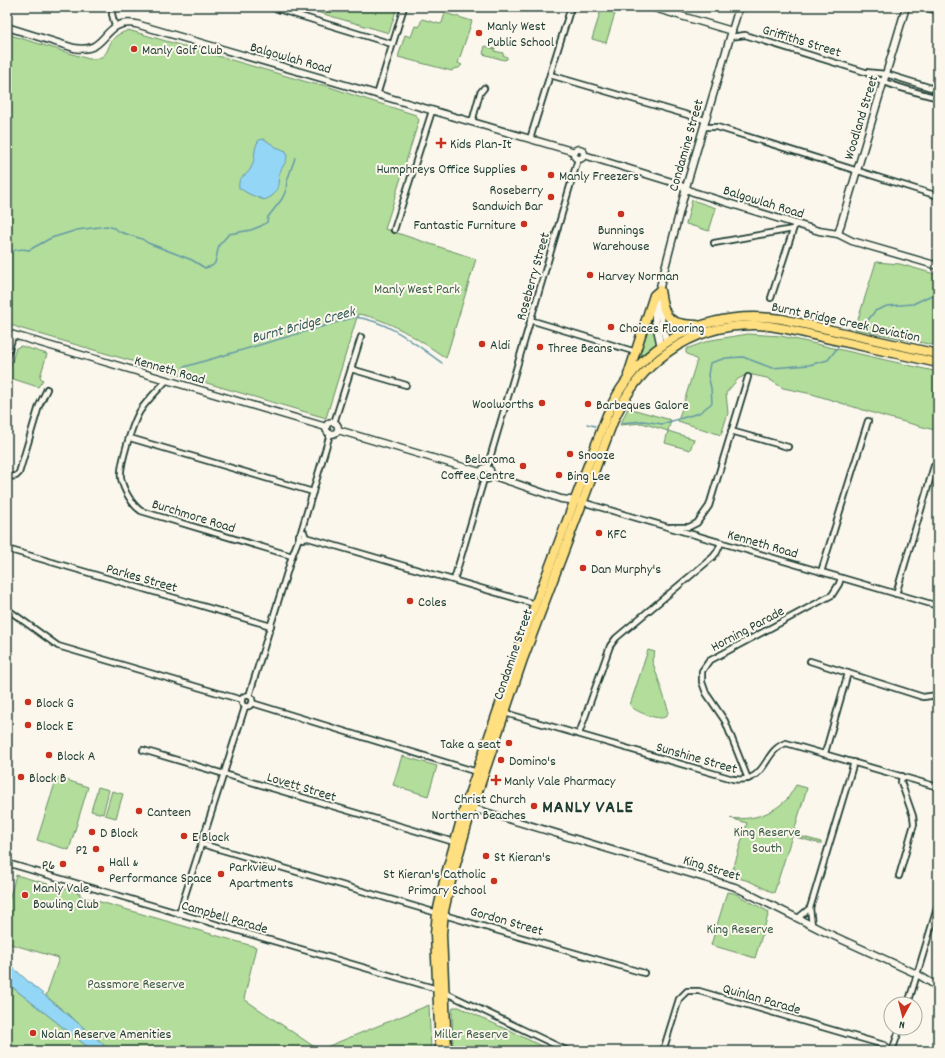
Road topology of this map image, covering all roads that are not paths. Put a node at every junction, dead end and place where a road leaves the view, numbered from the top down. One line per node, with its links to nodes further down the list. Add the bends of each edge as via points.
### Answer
1 (113, 7): 10 (street)
2 (271, 7): 13 (street)
3 (404, 7): 13 (street)
4 (571, 7): 14 (street)
5 (654, 7): 12 (street, Griffiths Street)
6 (739, 7): 12 (street, Condamine Street)
7 (906, 7): 15 (street, Woodland Street)
8 (924, 7): 9 (street)
9 (938, 11)
10 (115, 26): 11 (street, via 96,46 84,49); 18 (street, Balgowlah Road, via 136,24)
11 (7, 27)
12 (731, 34): 15 (street, Griffiths Street, via 745,35); 22 (street, Condamine Street)
13 (392, 44): 18 (street)
14 (550, 75): 22 (street); 23 (street)
15 (885, 78): 17 (street, Griffiths Street); 19 (street, Griffiths Street); 27 (street, Woodland Street)
16 (484, 88): 21 (street, via 480,93)
17 (938, 90)
18 (377, 95): 20 (street, Balgowlah Road)
19 (938, 98)
20 (432, 111): 21 (street, Balgowlah Road); 31 (street)
21 (472, 122): 23 (street, Balgowlah Road)
22 (704, 124): 27 (street); 28 (street, Condamine Street)
23 (530, 139): 24 (street, Balgowlah Road)
24 (575, 152): 25 (street, via 580,149); 26 (street)
25 (584, 155): 26 (street); 28 (street, Balgowlah Road, via 675,182)
26 (578, 159): 37 (street, Roseberry Street)
27 (857, 170): 29 (street); 32 (street, Woodland Street)
28 (686, 188): 30 (street, Balgowlah Road); 35 (street, Condamine Street)
29 (938, 196)
30 (794, 226): 32 (street, Balgowlah Road); 33 (street); 36 (street)
31 (394, 230)
32 (838, 234): 34 (street, Balgowlah Road, via 852,241)
33 (714, 243)
34 (938, 266)
35 (660, 290): 38 (highway, via 662,307 671,320 679,324); 41 (street, Condamine Street, via 659,305); 42 (highway, via 654,295)
36 (772, 298)
37 (530, 320): 42 (street); 61 (street, Roseberry Street)
38 (702, 325): 41 (highway, Burnt Bridge Creek Deviation, via 679,335); 43 (highway, Burnt Bridge Creek Deviation, via 733,318 765,317 794,321)
39 (10, 334): 44 (street); 48 (street, Kenneth Road)
40 (361, 337): 46 (street)
41 (665, 347): 45 (highway, Burnt Bridge Creek Deviation, via 711,331 754,325 797,331); 49 (highway, Burnt Bridge Creek Deviation, via 642,363); 67 (highway, Condamine Street, via 634,385 621,406)
42 (636, 352): 49 (highway)
43 (938, 354)
44 (7, 356)
45 (938, 363)
46 (351, 369): 50 (street); 53 (street)
47 (748, 377): 56 (street)
48 (166, 381): 54 (street, Kenneth Road); 58 (street, Burchmore Road, via 141,410)
49 (626, 381): 67 (highway, Condamine Street, via 604,422)
50 (406, 385)
51 (47, 389): 64 (street, via 39,406 19,473)
52 (868, 421): 75 (street)
53 (334, 422): 54 (street, via 329,423); 55 (street)
54 (326, 428): 57 (street)
55 (338, 430): 57 (street); 62 (street)
56 (731, 431): 59 (street); 68 (street, via 709,506 703,515 697,523 689,527)
57 (330, 434): 66 (street)
58 (130, 438): 66 (street); 74 (street, Burchmore Road, via 120,470 121,479 135,507)
59 (788, 447)
60 (934, 466): 78 (street)
61 (487, 468): 62 (street); 63 (street)
62 (480, 472): 65 (street)
63 (491, 475): 65 (street); 67 (street, Kenneth Road, via 561,499)
64 (7, 477)
65 (484, 479): 77 (street)
66 (313, 492): 69 (street)
67 (578, 501): 68 (street, Kenneth Road); 79 (highway, Condamine Street); 90 (highway, Condamine Street)
68 (666, 527): 72 (street, Kenneth Road)
69 (301, 532): 70 (street); 71 (street)
70 (305, 537): 71 (street); 77 (street)
71 (300, 538): 74 (street)
72 (721, 543): 75 (street, Kenneth Road); 91 (street, via 717,552 616,638 610,646)
73 (7, 549): 82 (street, Parkes Street)
74 (292, 556): 82 (street)
75 (821, 572): 76 (street, Kenneth Road)
76 (841, 578): 78 (street, Kenneth Road); 98 (street, Horning Parade, via 832,595 709,661 702,671 704,687 725,721)
77 (454, 580): 79 (street)
78 (896, 594): 80 (street, Kenneth Road)
79 (535, 604): 95 (highway, Condamine Street)
80 (938, 606)
81 (7, 609): 87 (street, via 58,646)
82 (271, 626): 86 (street)
83 (810, 661): 84 (street)
84 (848, 674): 85 (street, via 923,697); 93 (street)
85 (938, 695)
86 (249, 696): 87 (street, via 244,696); 88 (street)
87 (242, 700): 89 (street)
88 (252, 704): 89 (street); 95 (street)
89 (245, 707): 96 (street)
90 (505, 713): 91 (street, Sunshine Street); 100 (highway, Condamine Street)
91 (579, 734): 98 (street, Sunshine Street, via 733,779)
92 (144, 750): 96 (street, Lovett Street)
93 (825, 753): 94 (street, Sunshine Street); 98 (street, Sunshine Street, via 791,743 782,744 776,748 758,773)
94 (854, 762): 97 (street, Sunshine Street); 106 (street)
95 (477, 772): 100 (highway, Condamine Street)
96 (224, 775): 101 (street, Lovett Street); 102 (street)
97 (902, 776): 99 (street, Sunshine Street); 104 (street, via 901,782 914,824)
98 (748, 779)
99 (938, 787)
100 (469, 807): 101 (highway, Condamine Street); 108 (highway, Condamine Street, via 450,885); 109 (street, King Street, via 734,886)
101 (454, 842): 108 (highway, Condamine Street, via 444,877)
102 (202, 844): 107 (street); 108 (street, Gordon Street)
103 (7, 862): 107 (street, Campbell Parade)
104 (899, 876)
105 (938, 905): 112 (street)
106 (810, 908): 109 (street); 110 (street)
107 (179, 914): 114 (street, Campbell Parade)
108 (440, 914): 111 (street, Gordon Street); 114 (highway, Condamine Street, via 435,953)
109 (798, 918): 110 (street, King Street)
110 (812, 925): 112 (street, King Street)
111 (644, 973)
112 (917, 974): 113 (street, King Street); 115 (street)
113 (938, 986)
114 (440, 990): 118 (highway, Condamine Street); 119 (highway, Condamine Street); 120 (street, Campbell Parade)
115 (910, 996)
116 (897, 1036): 123 (street)
117 (884, 1045): 121 (street, Quinlan Parade, via 699,991 686,991 679,999); 122 (street); 123 (street, Quinlan Parade)
118 (440, 1051)
119 (447, 1051)
120 (568, 1051)
121 (663, 1051)
122 (882, 1051)
123 (892, 1051)

